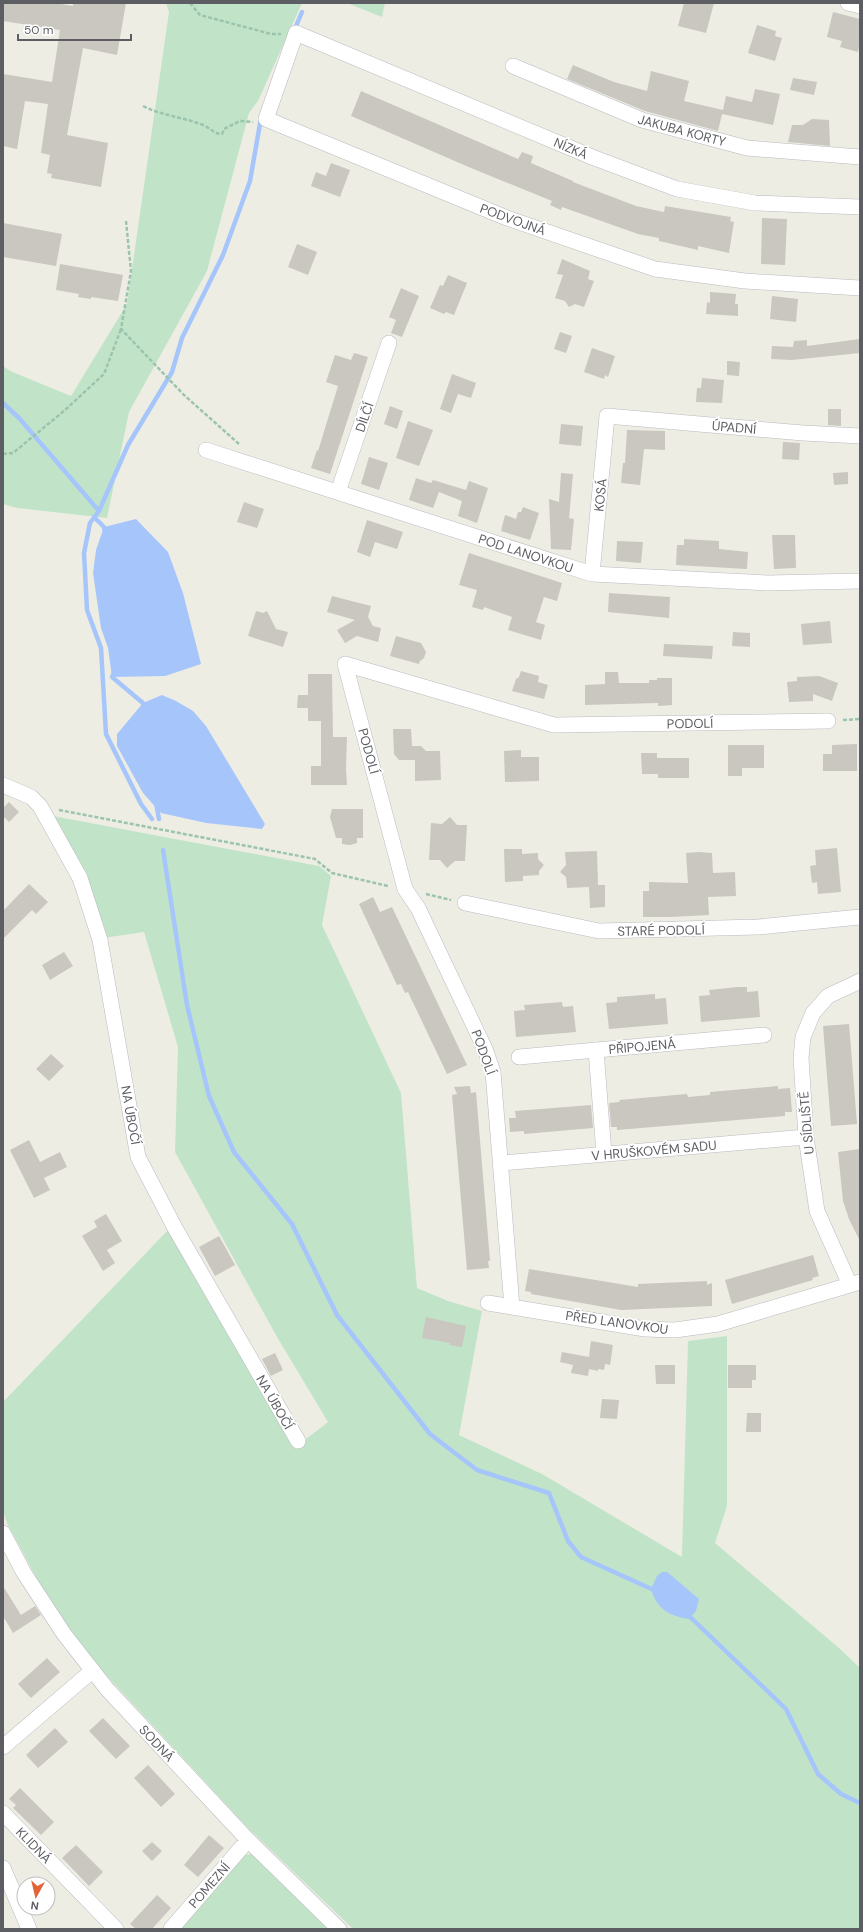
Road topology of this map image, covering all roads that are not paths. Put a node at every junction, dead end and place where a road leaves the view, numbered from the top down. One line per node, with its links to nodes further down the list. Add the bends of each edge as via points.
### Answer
1 (848, 3): 2 (street)
2 (860, 6)
3 (296, 33): 6 (street, NÍZKÁ, via 592,157 677,189 755,203); 7 (street, PODVOJNÁ, via 266,119 507,218 655,269 745,281)
4 (513, 66): 5 (street, JAKUBA KORTY, via 642,120 747,148)
5 (860, 157)
6 (860, 207)
7 (860, 288)
8 (389, 343): 12 (street, DÍLČÍ)
9 (607, 416): 10 (street, ÚPADNÍ); 13 (street, KOSÁ)
10 (860, 436)
11 (206, 450): 12 (street, POD LANOVKOU)
12 (338, 492): 13 (street, POD LANOVKOU)
13 (592, 574): 14 (street, POD LANOVKOU, via 768,583)
14 (860, 582)
15 (828, 721): 25 (street, PODOLÍ, via 554,725 345,664 405,890 418,908 485,1049 493,1072)
16 (3, 785): 29 (street, NA ÚBOČÍ, via 31,797 40,806 80,878 100,940 138,1157 175,1228)
17 (465, 903): 18 (street, STARÉ PODOLÍ, via 600,931 758,927)
18 (860, 917)
19 (860, 981): 23 (street, U SÍDLIŠTĚ, via 828,996 812,1013 803,1037 801,1058)
20 (764, 1036): 21 (street, PŘIPOJENÁ)
21 (596, 1050): 22 (street, PŘIPOJENÁ); 24 (street)
22 (520, 1057)
23 (806, 1137): 24 (street, V HRUŠKOVÉM SADU); 26 (street, U SÍDLIŠTĚ, via 817,1211)
24 (604, 1154): 25 (street, V HRUŠKOVÉM SADU)
25 (502, 1164): 28 (street, PODOLÍ)
26 (855, 1284): 28 (street, PŘED LANOVKOU, via 718,1324 675,1330 645,1329)
27 (488, 1303): 28 (street, PŘED LANOVKOU)
28 (512, 1307)
29 (298, 1441)
30 (3, 1533): 31 (street, SODNÁ, via 24,1573)
31 (92, 1671): 32 (street); 34 (street, SODNÁ)
32 (3, 1747)
33 (3, 1813): 37 (street, KLIDNÁ)
34 (248, 1840): 38 (street, POMEZNÍ); 39 (street, SODNÁ)
35 (3, 1868): 36 (street)
36 (30, 1929)
37 (116, 1929)
38 (171, 1929)
39 (339, 1929)

